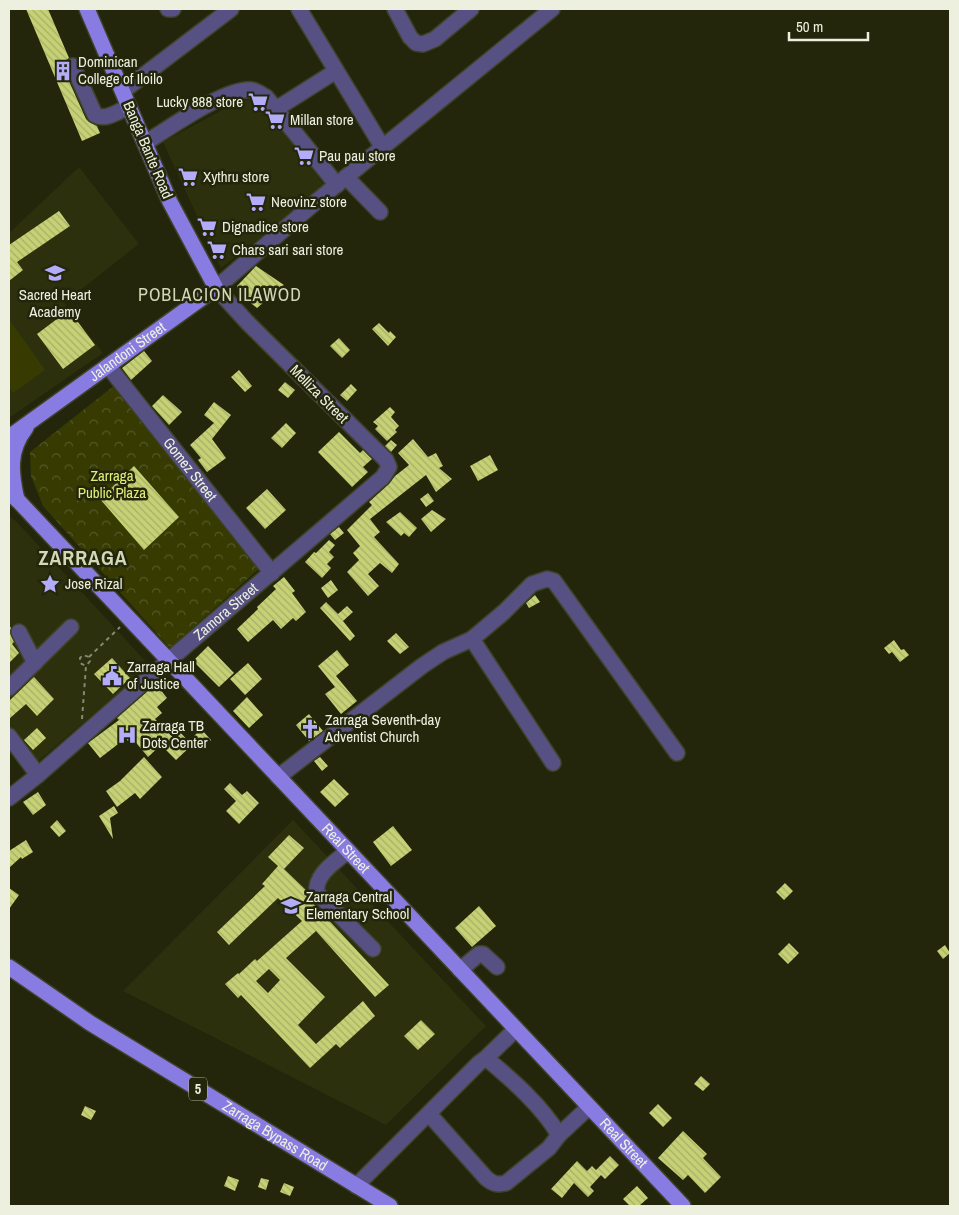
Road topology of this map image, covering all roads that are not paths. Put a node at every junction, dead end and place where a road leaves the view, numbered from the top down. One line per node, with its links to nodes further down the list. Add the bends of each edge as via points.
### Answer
1 (87, 9): 12 (main road, Banga Bante Road)
2 (168, 9): 3 (street)
3 (173, 9)
4 (230, 9): 12 (street)
5 (299, 9): 11 (street)
6 (395, 9): 7 (street, via 410,38 423,44 435,39)
7 (471, 9)
8 (552, 9): 9 (street, Jalandoni Street)
9 (535, 14): 16 (street, Jalandoni Street)
10 (73, 66): 13 (street, via 95,115 106,117)
11 (336, 70): 14 (street); 16 (street)
12 (123, 91): 13 (main road, Banga Bante Road)
13 (129, 107): 15 (main road, Banga Bante Road)
14 (276, 109): 15 (street, via 258,92 232,93); 17 (street)
15 (145, 143): 19 (main road, Banga Bante Road, via 170,202)
16 (383, 148): 17 (street, Jalandoni Street)
17 (341, 181): 18 (street); 19 (street, Jalandoni Street)
18 (380, 212)
19 (216, 288): 20 (main road, Jalandoni Street); 23 (street, Melliza Street, via 246,322 386,460)
20 (108, 366): 21 (main road, Jalandoni Street); 25 (street, Gomez Street)
21 (33, 420): 22 (main road, Jalandoni Street); 24 (main road, via 18,438 12,462)
22 (9, 437)
23 (389, 467): 25 (street, Zamora Street, via 383,477)
24 (12, 496): 29 (main road, Real Street)
25 (272, 573): 29 (street, Zamora Street)
26 (71, 627): 30 (street)
27 (19, 632): 30 (street)
28 (472, 639): 33 (street, via 532,584 548,579 554,581); 34 (street); 36 (street, via 422,666)
29 (168, 661): 35 (street, Zamora Street); 36 (main road, Real Street)
30 (35, 663): 31 (street)
31 (9, 688)
32 (9, 736): 35 (street)
33 (677, 753)
34 (553, 763)
35 (38, 775): 37 (street, Zamora Street)
36 (278, 777): 38 (main road, Real Street)
37 (9, 798)
38 (348, 851): 39 (street, via 320,876 317,893); 42 (main road, Real Street)
39 (373, 950)
40 (9, 967): 48 (main road, Zarraga Bypass Road / 5, via 90,1023)
41 (497, 967): 42 (street, via 484,954 479,954)
42 (460, 970): 43 (main road, Real Street)
43 (516, 1028): 44 (street); 45 (main road, Real Street)
44 (486, 1058): 46 (street); 47 (street, via 507,1075)
45 (589, 1108): 47 (street); 50 (main road, Real Street)
46 (429, 1114): 47 (street, via 486,1178 499,1185 506,1183 549,1148); 48 (street)
47 (559, 1135)
48 (356, 1186): 49 (main road, Zarraga Bypass Road / 5)
49 (390, 1206)
50 (683, 1206)

